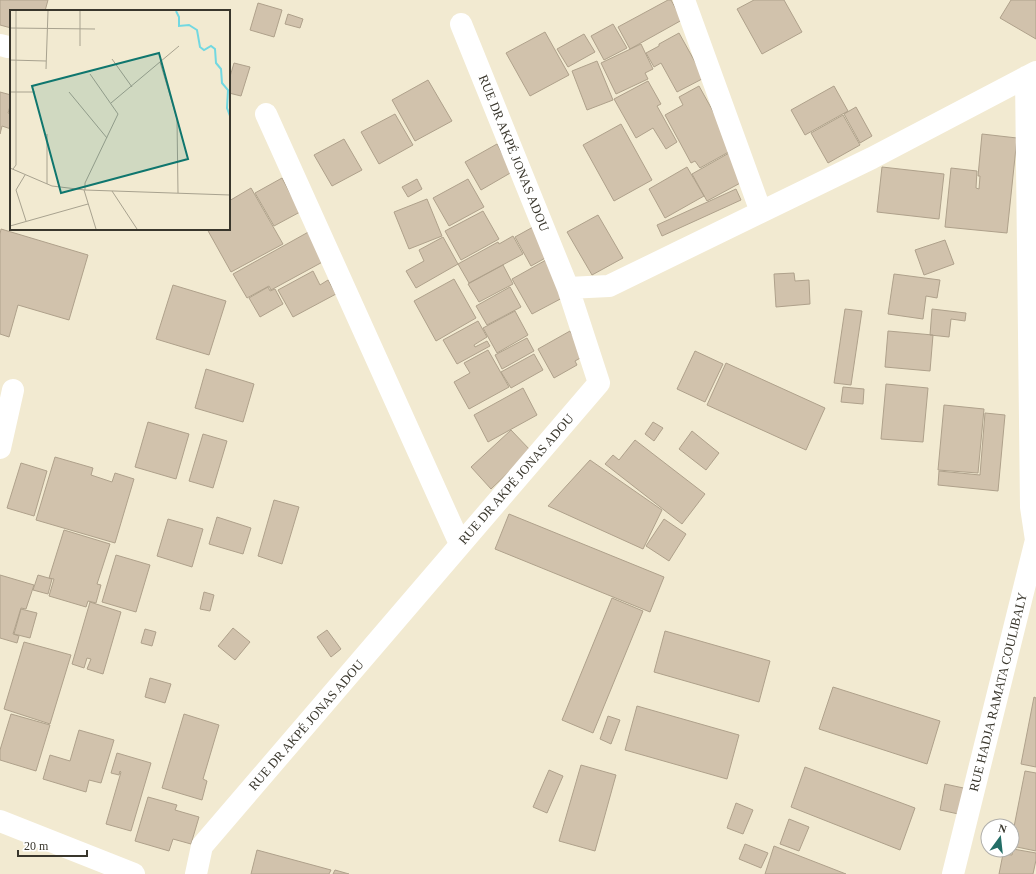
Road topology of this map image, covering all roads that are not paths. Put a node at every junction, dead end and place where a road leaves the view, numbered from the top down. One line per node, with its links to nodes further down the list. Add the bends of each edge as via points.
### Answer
1 (684, 0): 5 (street)
2 (461, 24): 6 (street, RUE DR AKPÉ JONAS ADOU)
3 (1031, 75): 5 (street, via 872,158); 13 (street, RUE HADJA RAMATA COULIBALY, via 1030,506 1036,540)
4 (266, 114): 9 (street)
5 (761, 212): 6 (street, via 609,286)
6 (568, 288): 9 (street, RUE DR AKPÉ JONAS ADOU, via 599,383)
7 (13, 390): 8 (street)
8 (0, 448)
9 (460, 544): 12 (street, RUE DR AKPÉ JONAS ADOU, via 202,846)
10 (0, 821): 11 (street)
11 (134, 874)
12 (196, 874)
13 (953, 874)

